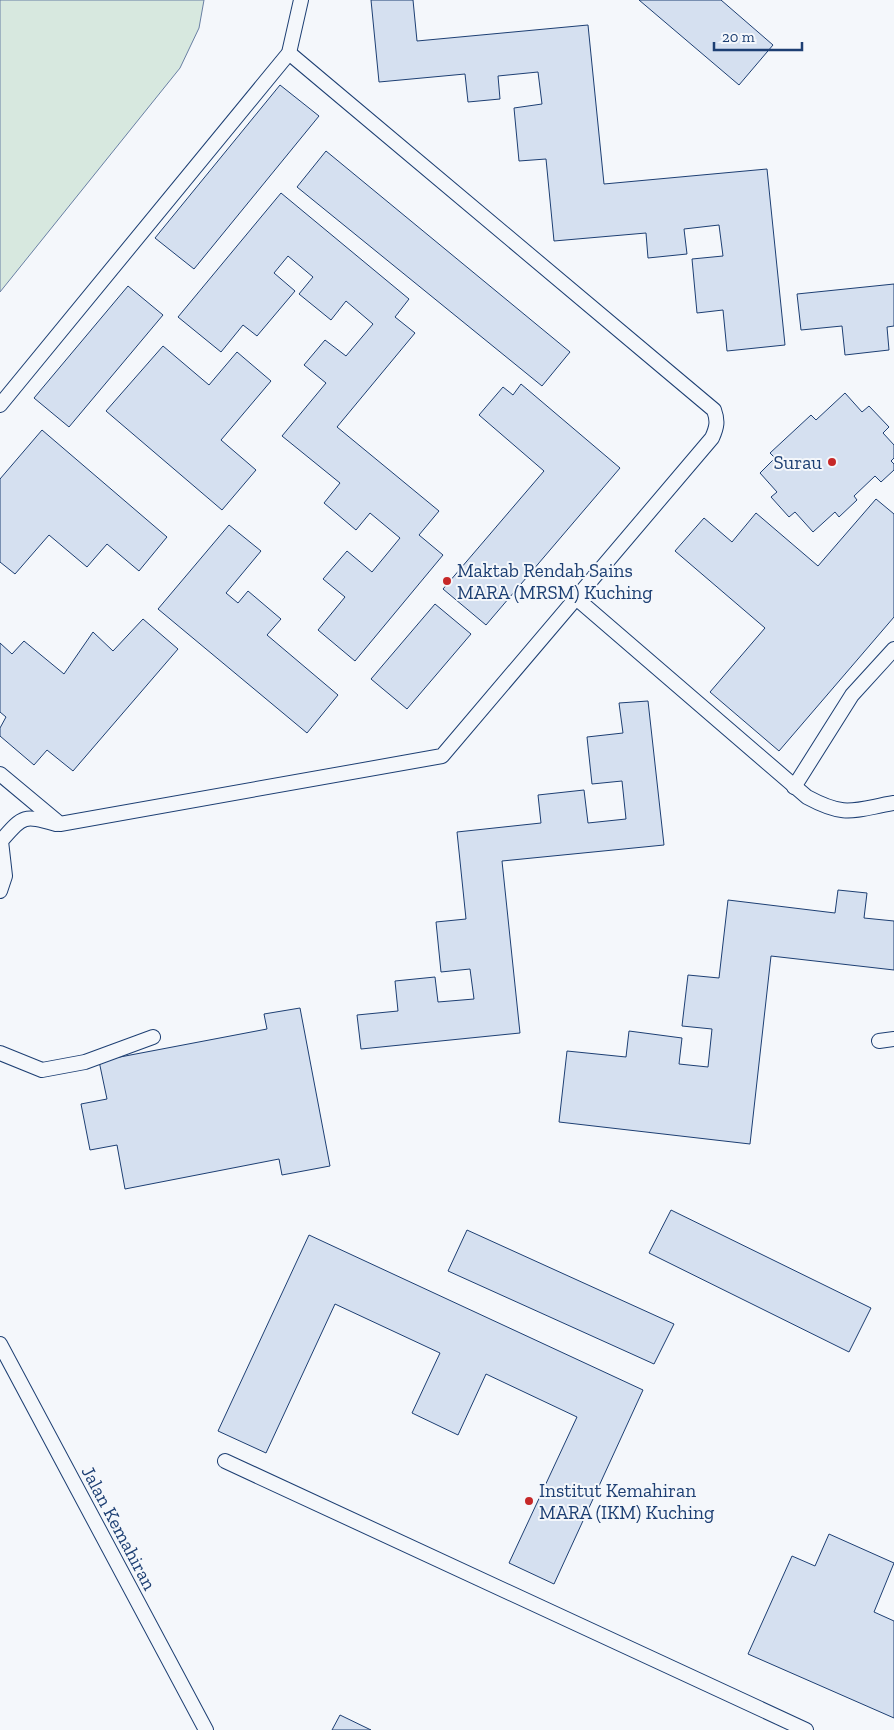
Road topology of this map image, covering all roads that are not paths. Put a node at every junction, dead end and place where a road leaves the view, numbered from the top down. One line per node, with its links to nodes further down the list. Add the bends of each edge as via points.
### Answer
1 (301, 0): 2 (lane)
2 (289, 53): 3 (lane); 4 (lane, via 714,410 718,422 712,438)
3 (0, 405)
4 (576, 598): 7 (lane); 9 (lane, via 442,756)
5 (894, 649): 7 (lane, via 852,696)
6 (0, 774): 9 (lane)
7 (794, 787): 8 (lane, via 827,808 849,812)
8 (894, 803)
9 (60, 824): 10 (lane, via 31,817 18,821)
10 (1, 841): 11 (lane, via 5,876)
11 (0, 891)
12 (153, 1036): 15 (lane, via 85,1062 42,1070)
13 (894, 1039): 14 (lane)
14 (879, 1041)
15 (0, 1053)
16 (0, 1344): 18 (lane, Jalan Kemahiran)
17 (226, 1461): 19 (lane)
18 (206, 1730)
19 (806, 1730)

